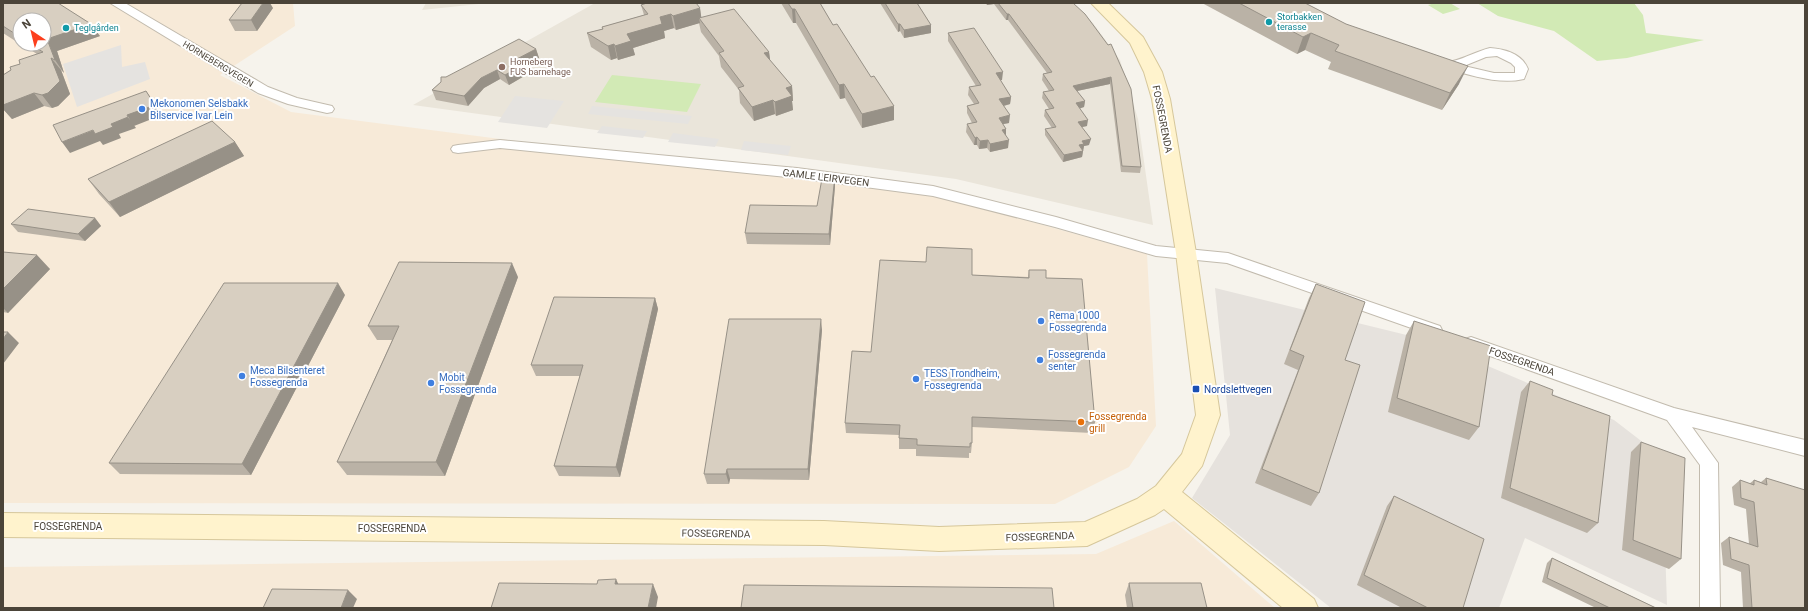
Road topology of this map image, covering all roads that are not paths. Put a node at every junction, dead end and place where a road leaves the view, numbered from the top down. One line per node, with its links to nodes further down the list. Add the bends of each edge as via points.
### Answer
1 (116, 3): 5 (street, HORNEBERGVEGEN, via 263,90 293,102)
2 (1099, 3): 7 (street, FOSSEGRENDA, via 1137,41 1153,72 1161,99)
3 (1432, 60): 4 (street)
4 (1451, 66): 4 (street, via 1506,79 1520,76 1523,70 1512,58 1499,52 1488,51)
5 (328, 109)
6 (458, 149): 7 (street, GAMLE LEIRVEGEN, via 500,144 797,173 933,191 1056,222 1156,251)
7 (1186, 253): 8 (street, FOSSEGRENDA, via 1228,258); 10 (street, FOSSEGRENDA, via 1208,415 1192,459)
8 (1674, 415): 9 (street, FOSSEGRENDA); 13 (street, via 1709,463)
9 (1805, 448)
10 (1164, 494): 11 (street, FOSSEGRENDA, via 1146,506 1087,534 1003,537); 12 (street)
11 (3, 525)
12 (1304, 608)
13 (1710, 608)

